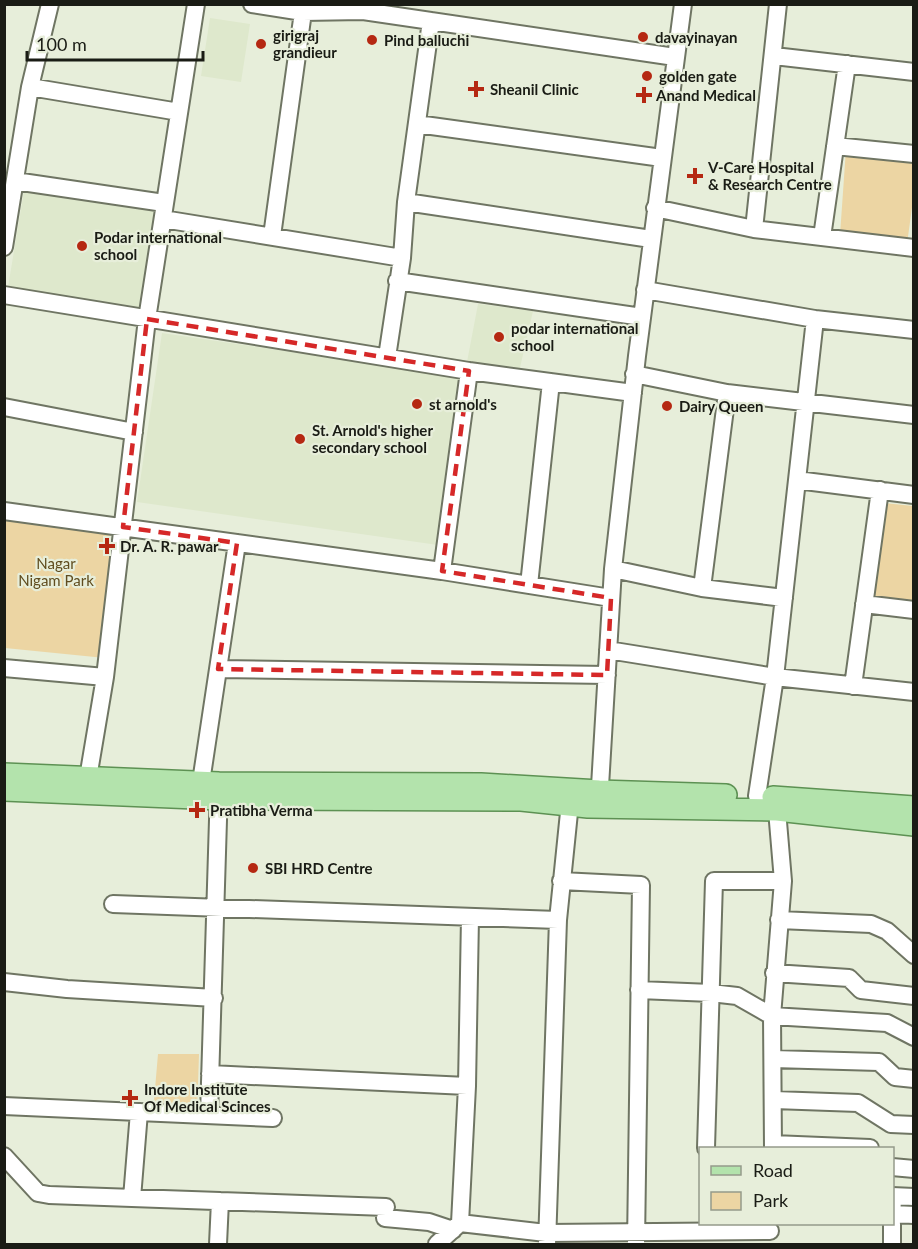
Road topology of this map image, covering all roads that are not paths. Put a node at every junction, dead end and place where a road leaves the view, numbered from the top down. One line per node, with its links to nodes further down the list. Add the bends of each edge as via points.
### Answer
1 (50, 4): 13 (street)
2 (196, 4): 14 (street)
3 (252, 4): 7 (street)
4 (683, 4): 10 (street)
5 (778, 4): 9 (street)
6 (364, 8): 7 (street); 8 (street)
7 (303, 12): 24 (street)
8 (431, 21): 10 (street); 15 (street)
9 (774, 56): 11 (street); 23 (street)
10 (675, 57): 18 (street)
11 (847, 64): 12 (street); 16 (street)
12 (914, 72)
13 (30, 87): 14 (street); 19 (street)
14 (179, 112): 22 (street)
15 (417, 124): 18 (street); 20 (street)
16 (835, 146): 17 (street); 25 (street)
17 (914, 154)
18 (662, 158): 21 (street)
19 (15, 181): 22 (street); 27 (street)
20 (406, 202): 26 (street); 29 (street)
21 (656, 208): 23 (street); 26 (street)
22 (164, 211): 24 (street); 34 (street)
23 (754, 229): 25 (street)
24 (272, 236): 29 (street)
25 (822, 237): 28 (street)
26 (651, 239): 31 (street)
27 (4, 247)
28 (914, 248)
29 (402, 258): 30 (street)
30 (397, 281): 33 (street); 37 (street)
31 (645, 290): 33 (street); 35 (street)
32 (4, 295): 34 (street)
33 (642, 317): 39 (street)
34 (147, 319): 37 (street); 46 (street)
35 (815, 319): 36 (street); 43 (street)
36 (913, 327)
37 (387, 357): 38 (street)
38 (469, 371): 40 (street); 54 (street)
39 (634, 374): 41 (street); 42 (street)
40 (551, 382): 41 (street); 55 (street)
41 (633, 393): 53 (street)
42 (727, 393): 43 (street); 56 (street)
43 (806, 402): 45 (street); 47 (street)
44 (4, 407): 46 (street)
45 (914, 415)
46 (134, 432): 51 (street)
47 (797, 480): 48 (street); 58 (street)
48 (880, 490): 49 (street); 59 (street)
49 (914, 495)
50 (4, 511): 51 (street)
51 (123, 527): 52 (street); 65 (street)
52 (237, 543): 54 (street); 63 (street)
53 (613, 569): 56 (street); 57 (street)
54 (442, 571): 55 (street)
55 (529, 585): 57 (street)
56 (702, 588): 58 (street)
57 (611, 598): 61 (street)
58 (784, 598): 66 (street)
59 (864, 604): 60 (street); 67 (street)
60 (914, 610)
61 (608, 650): 64 (street); 66 (street)
62 (4, 668): 65 (street)
63 (218, 669): 64 (street); 71 (street)
64 (607, 675): 75 (street)
65 (105, 676): 70 (street)
66 (775, 677): 67 (street); 73 (street)
67 (853, 686): 68 (street)
68 (914, 692)
69 (4, 774): 70 (main road)
70 (88, 778): 71 (main road)
71 (213, 788): 72 (main road); 74 (main road, via 521,800); 82 (street)
72 (4, 790)
73 (757, 796): 75 (main road); 76 (main road)
74 (571, 797): 75 (main road); 79 (street)
75 (599, 799): 77 (main road)
76 (914, 807)
77 (777, 810): 78 (main road); 80 (street)
78 (914, 825)
79 (561, 881): 84 (street); 89 (street, via 641,885)
80 (783, 881): 85 (street); 90 (street, via 714,881)
81 (113, 904): 82 (street)
82 (217, 908): 83 (street); 92 (street)
83 (470, 917): 84 (street); 98 (street)
84 (558, 920): 121 (street)
85 (779, 920): 86 (street, via 871,924 887,931); 87 (street)
86 (914, 955)
87 (774, 973): 91 (street, via 849,978 861,990); 93 (street)
88 (4, 982): 92 (street)
89 (639, 990): 90 (street); 122 (street)
90 (711, 993): 93 (street, via 737,996); 106 (street)
91 (914, 996)
92 (214, 998): 96 (street)
93 (772, 1016): 94 (street, via 887,1023); 95 (street)
94 (914, 1037)
95 (773, 1059): 97 (street, via 879,1062 895,1077); 99 (street)
96 (210, 1074): 98 (street); 102 (street)
97 (914, 1079)
98 (467, 1086): 118 (street)
99 (774, 1100): 104 (street, via 858,1103 891,1124); 105 (street)
100 (4, 1106): 101 (street)
101 (139, 1112): 102 (street); 113 (street)
102 (209, 1115): 103 (street)
103 (273, 1118)
104 (914, 1125)
105 (773, 1146): 107 (street)
106 (706, 1147)
107 (805, 1147)
108 (4, 1156): 113 (street, via 38,1193)
109 (894, 1167): 110 (street)
110 (914, 1169)
111 (894, 1196): 112 (street)
112 (914, 1197)
113 (132, 1198): 114 (street)
114 (220, 1201): 118 (street, via 386,1212); 123 (street)
115 (894, 1214): 116 (street)
116 (914, 1215)
117 (892, 1225): 125 (street)
118 (456, 1226): 121 (street); 124 (street)
119 (703, 1228): 120 (street); 122 (street)
120 (770, 1233)
121 (546, 1239): 122 (street)
122 (636, 1239)
123 (219, 1245)
124 (437, 1245)
125 (892, 1245)

